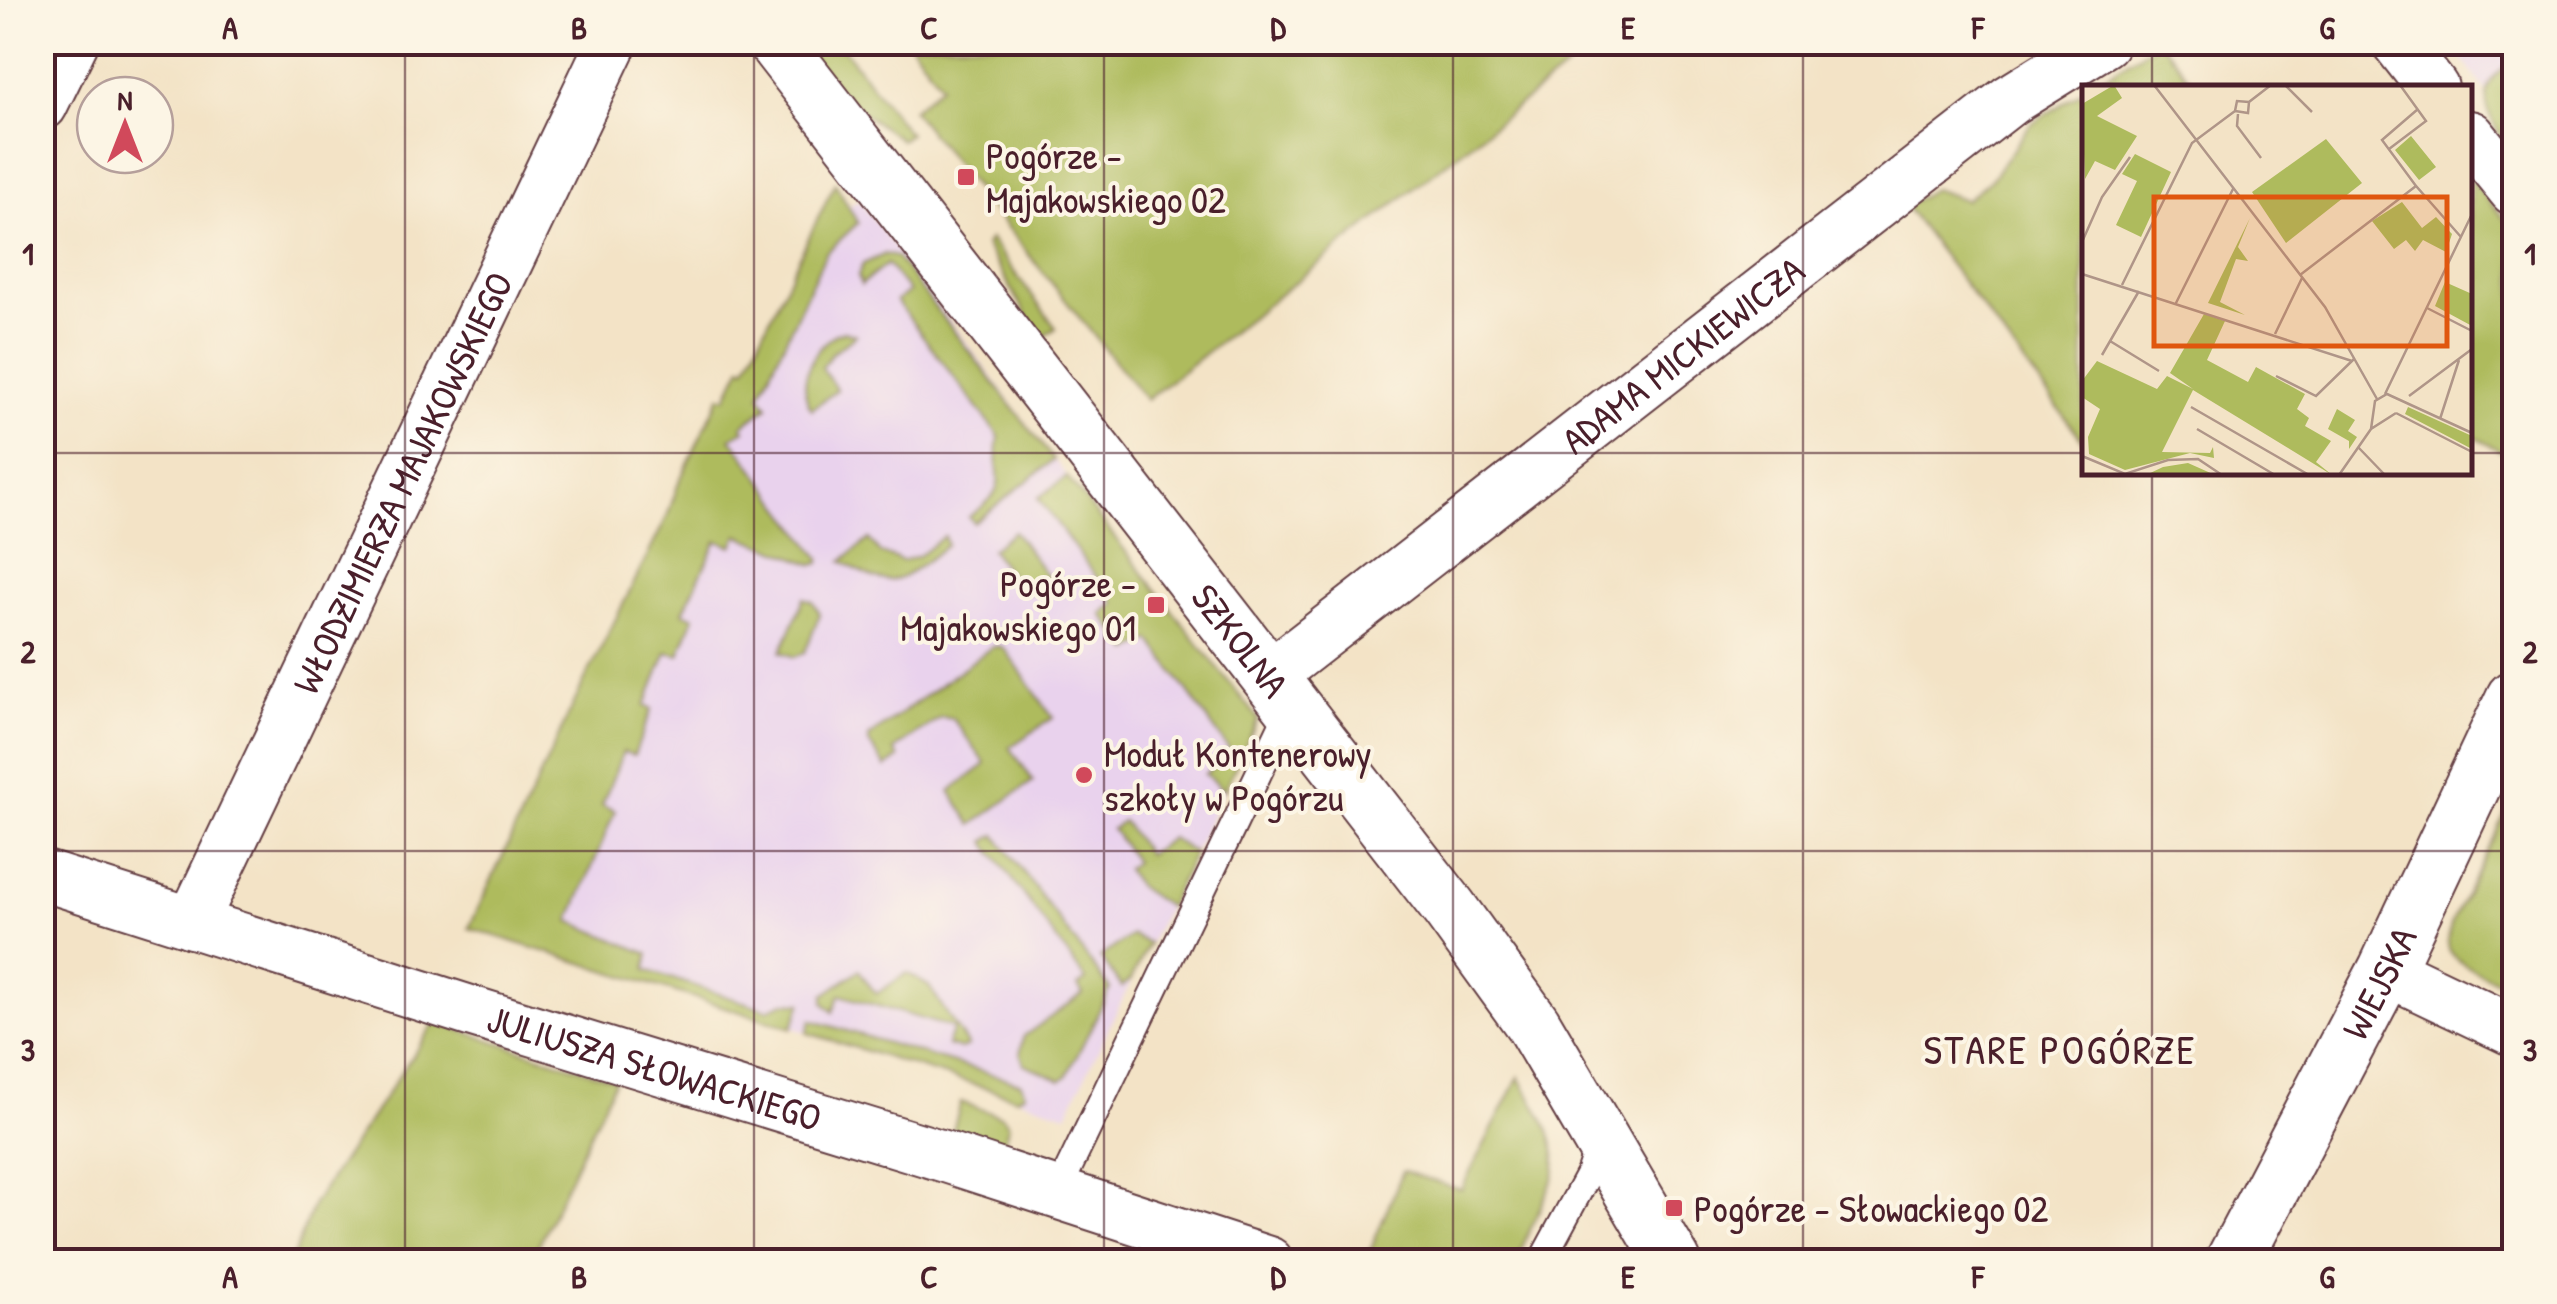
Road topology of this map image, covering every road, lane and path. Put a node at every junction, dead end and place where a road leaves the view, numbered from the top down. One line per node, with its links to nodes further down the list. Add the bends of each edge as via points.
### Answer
1 (73, 42): 7 (street)
2 (612, 42): 13 (street, WŁODZIMIERZA MAJAKOWSKIEGO)
3 (775, 42): 10 (street, SZKOLNA)
4 (2104, 42): 10 (street, ADAMA MICKIEWICZA, via 2010,100)
5 (2397, 42): 6 (street)
6 (2431, 85)
7 (42, 105)
8 (2472, 138): 9 (street)
9 (2514, 190)
10 (1280, 692): 16 (street, SZKOLNA, via 1489,962); 17 (lane)
11 (2514, 698): 14 (street, WIEJSKA)
12 (42, 875): 13 (street, JULIUSZA SŁOWACKIEGO)
13 (192, 922): 17 (street, JULIUSZA SŁOWACKIEGO)
14 (2386, 970): 15 (street); 21 (street, WIEJSKA)
15 (2514, 1031)
16 (1602, 1136): 19 (lane); 20 (street, SZKOLNA)
17 (1057, 1194): 18 (street, JULIUSZA SŁOWACKIEGO)
18 (1268, 1262)
19 (1541, 1262)
20 (1673, 1262)
21 (2232, 1262)

